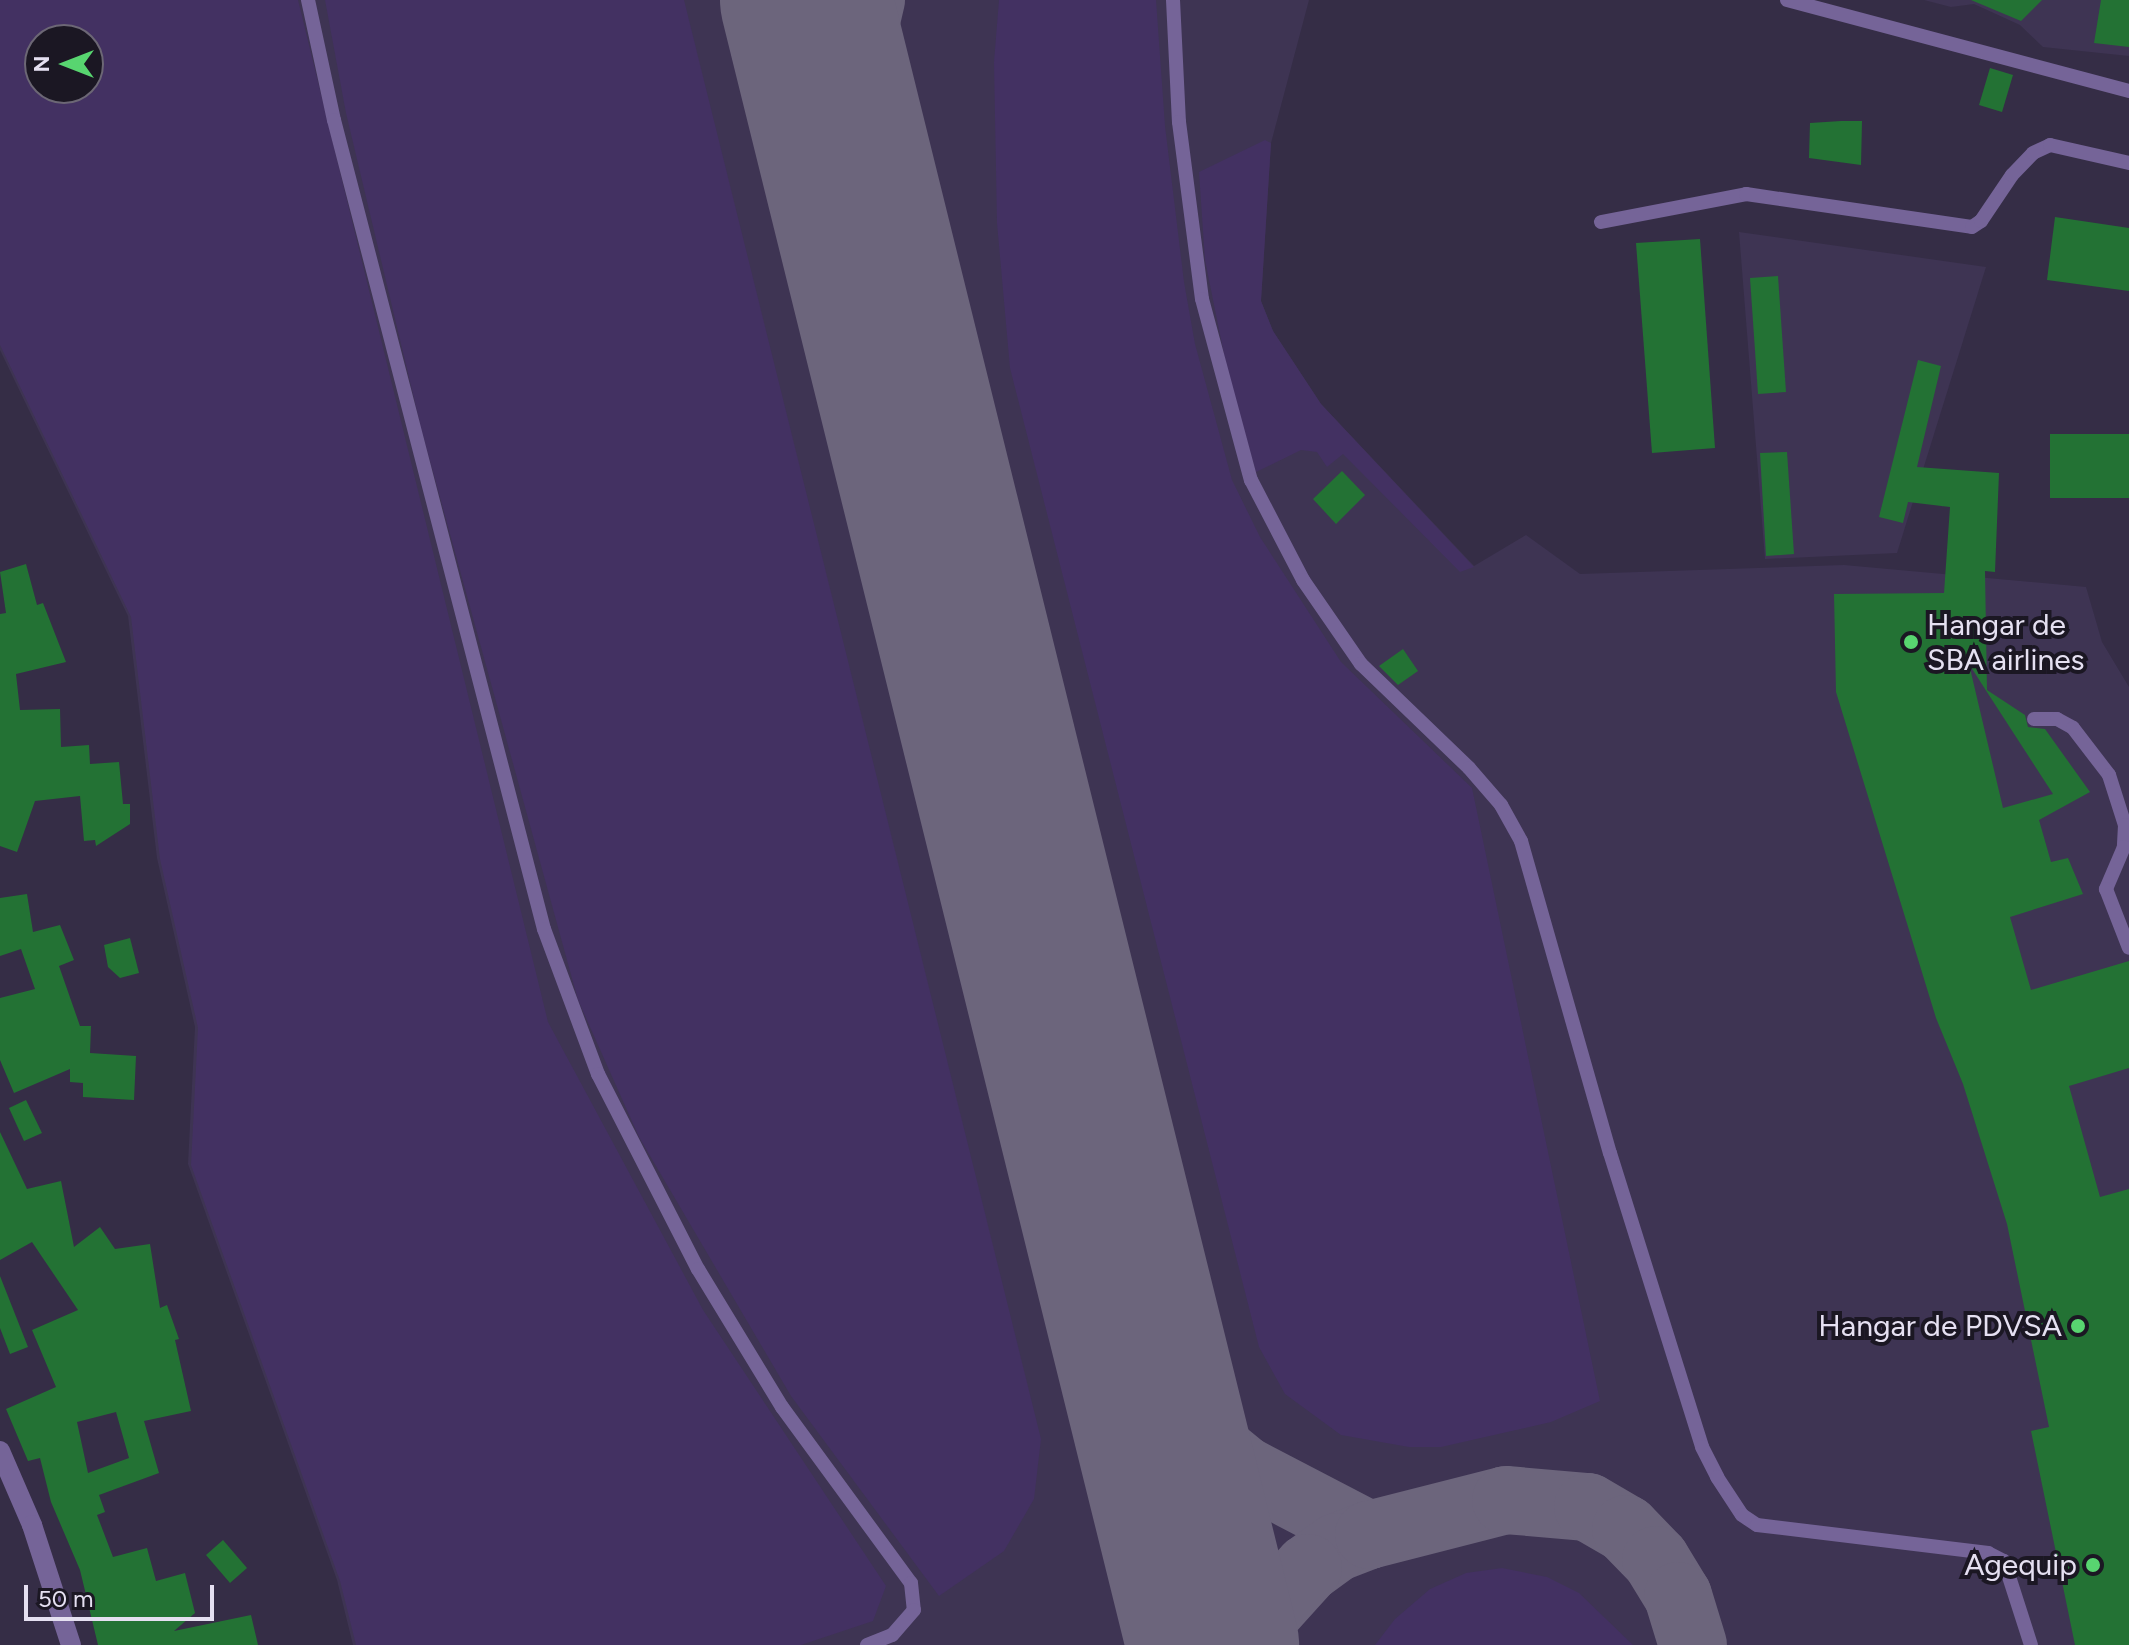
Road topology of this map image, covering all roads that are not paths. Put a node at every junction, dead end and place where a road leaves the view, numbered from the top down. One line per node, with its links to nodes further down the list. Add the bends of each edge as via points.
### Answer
1 (308, 0): 11 (lane, via 415,438 549,943 598,1074 698,1269 782,1407 911,1583 914,1610 892,1635)
2 (1173, 0): 12 (lane, via 1179,122 1202,299 1251,480 1303,580 1361,664 1469,768 1501,805 1521,841 1610,1153 1702,1447 1717,1477 1742,1515 1757,1525 1988,1553 2004,1561)
3 (1787, 0): 4 (lane)
4 (2129, 91)
5 (2129, 163): 6 (lane, via 2050,145 2012,175 1972,227 1746,194)
6 (1601, 222)
7 (2034, 719): 8 (lane, via 2057,719 2073,728 2109,775 2125,825 2124,847 2106,889)
8 (2129, 948)
9 (0, 1451): 10 (street, via 32,1525)
10 (71, 1645)
11 (867, 1645)
12 (2031, 1645)

